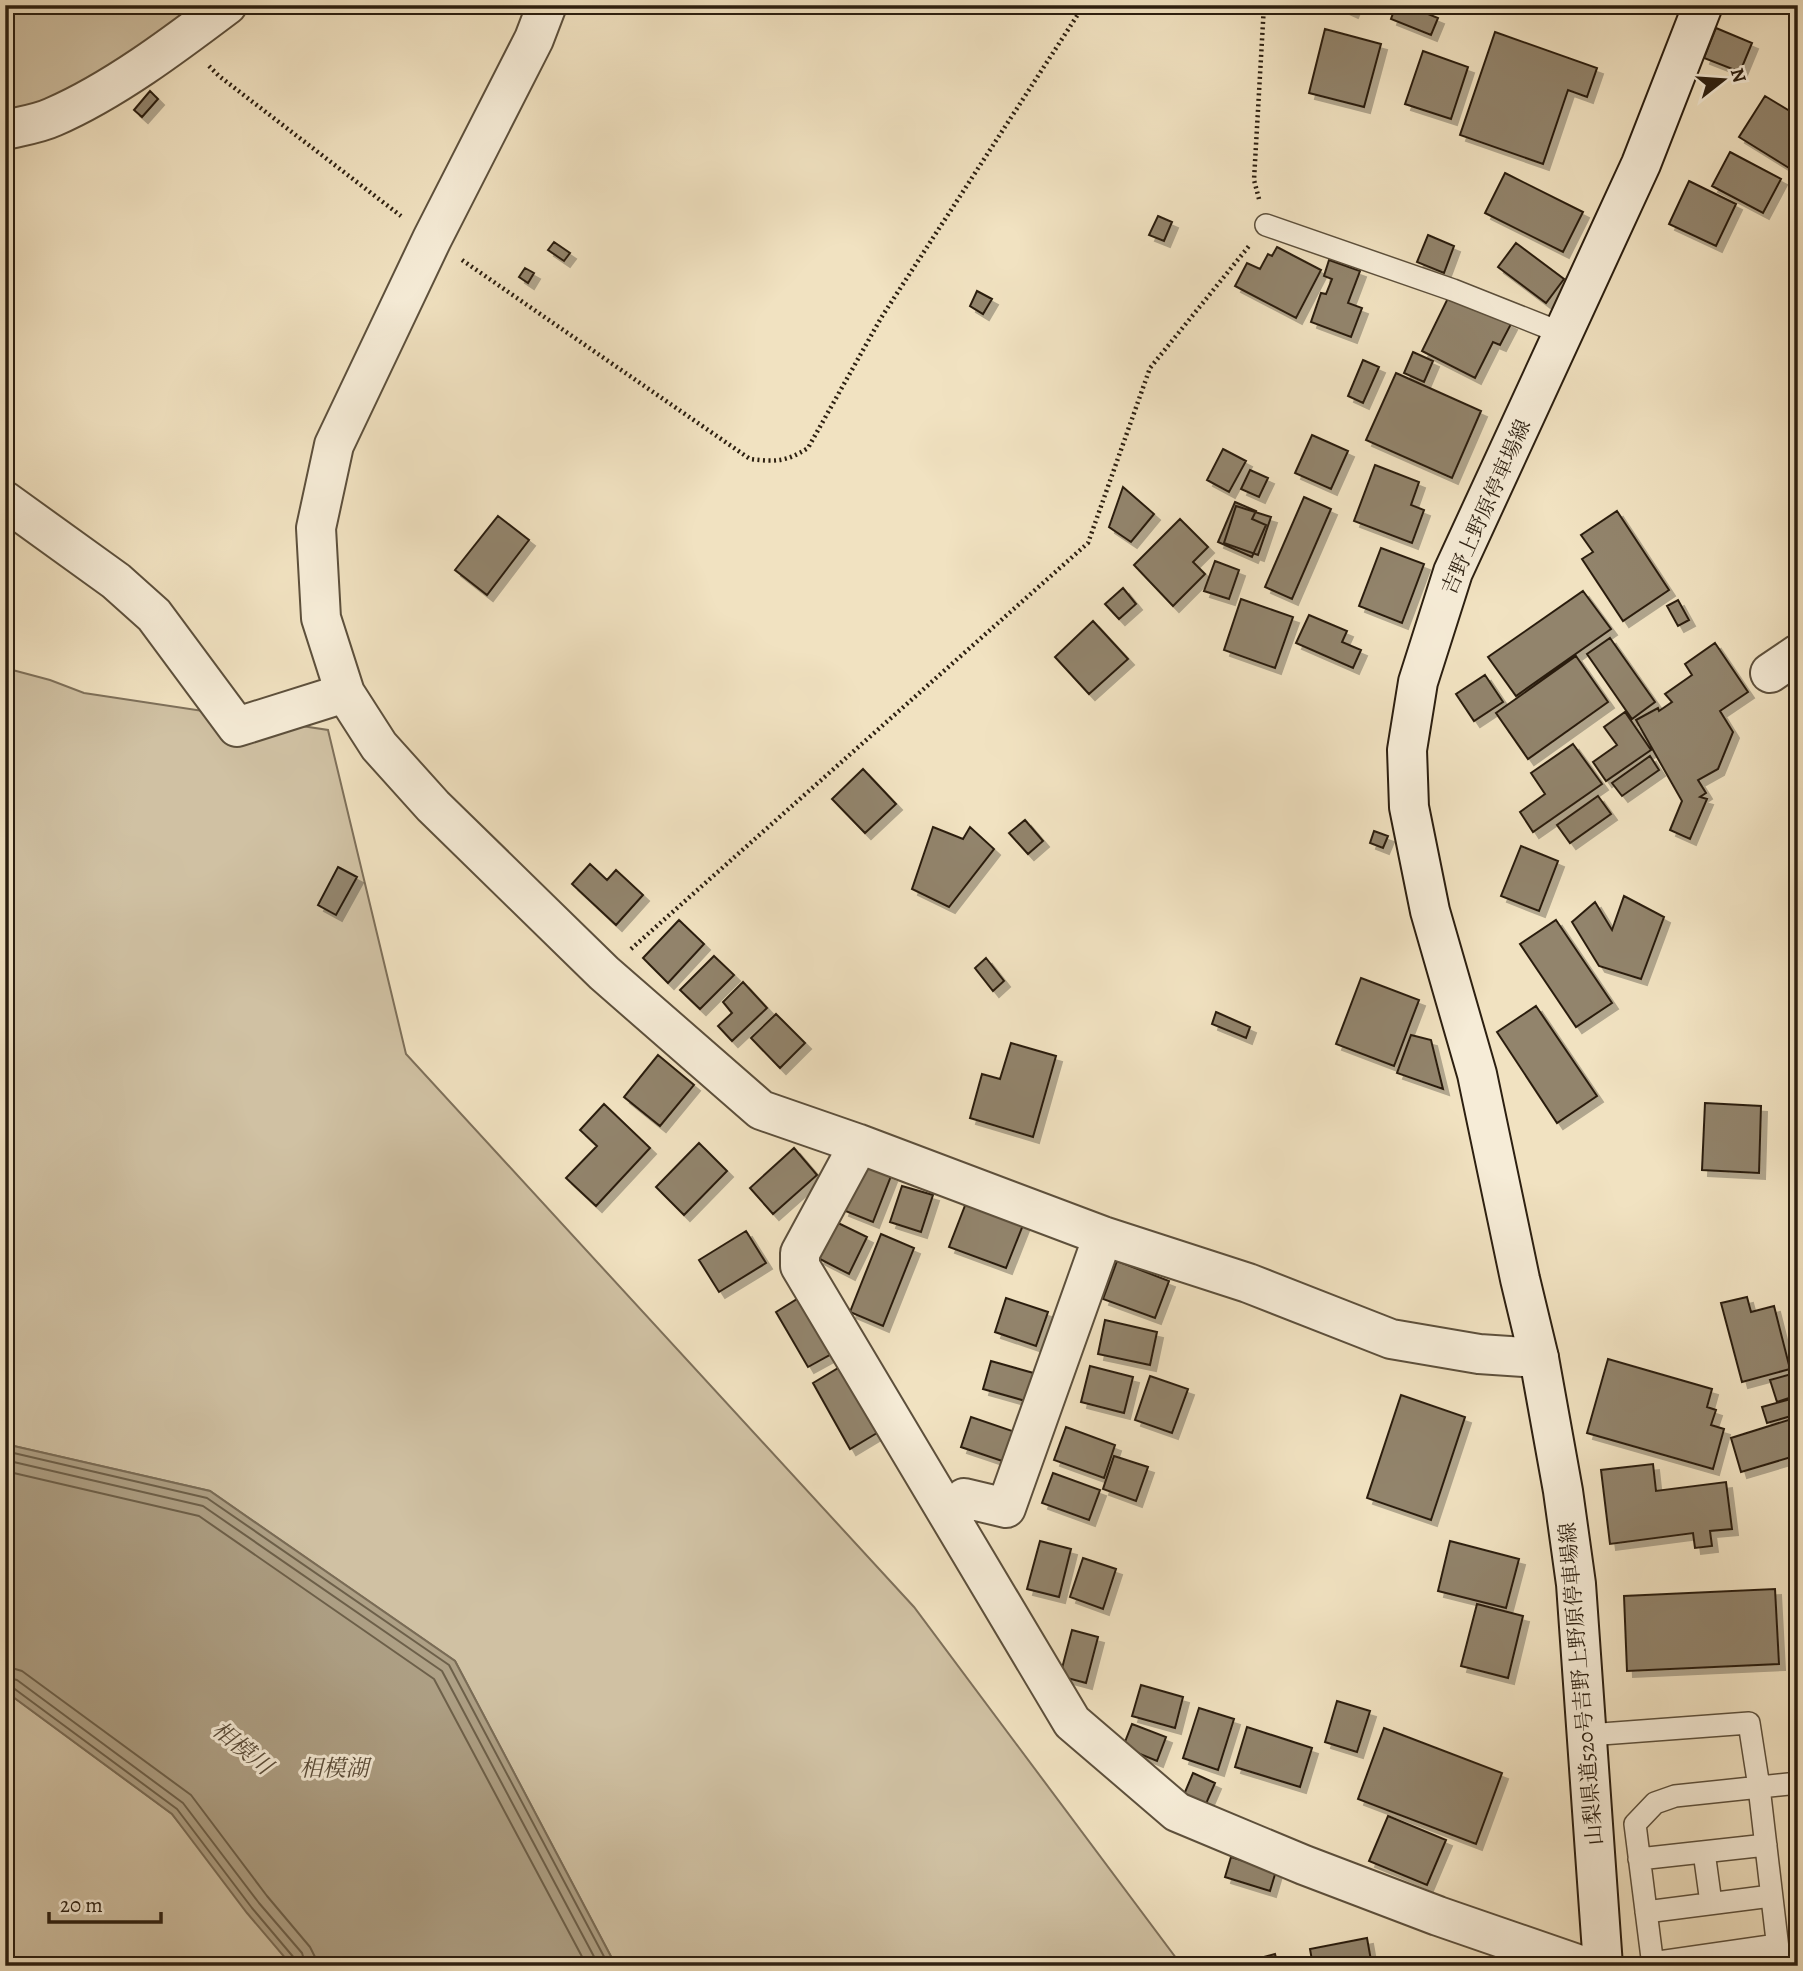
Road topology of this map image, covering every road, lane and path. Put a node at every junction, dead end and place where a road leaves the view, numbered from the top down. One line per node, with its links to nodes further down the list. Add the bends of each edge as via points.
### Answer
1 (227, 5): 6 (street)
2 (547, 5): 9 (street)
3 (1084, 5): 9 (path, via 881,318 808,448 791,459 750,459)
4 (1264, 5): 8 (path, via 1255,180)
5 (1703, 5): 10 (street, 吉野上野原停車場線, via 1641,164)
6 (183, 38): 7 (street, via 50,119); 9 (path, via 219,76)
7 (5, 130)
8 (1266, 225): 10 (lane); 13 (path, via 1150,368 1087,543)
9 (432, 239): 12 (street, via 334,445 316,528 321,618)
10 (1564, 334): 14 (street, 吉野上野原停車場線, via 1453,572 1418,682 1407,751 1409,807 1430,911)
11 (5, 501): 12 (street, via 116,581 154,615 237,727)
12 (345, 693): 13 (street, via 379,746 433,806)
13 (604, 973): 15 (street, via 761,1110)
14 (1477, 1074): 17 (street, 山梨県道520号吉野上野原停車場線)
15 (859, 1144): 16 (street); 18 (street, via 800,1253 800,1266)
16 (1103, 1236): 17 (street, via 1248,1283 1391,1339 1479,1354); 18 (street, via 1006,1508 964,1498)
17 (1539, 1358): 19 (street, 山梨県道520号吉野上野原停車場線, via 1576,1584)
18 (950, 1516): 31 (street, via 1072,1722 1177,1812 1414,1907)
19 (1588, 1735): 21 (lane, via 1749,1723); 32 (street, 山梨県道520号吉野上野原停車場線)
20 (1798, 1783): 21 (lane)
21 (1759, 1787): 22 (lane); 24 (lane, via 1675,1796 1655,1803 1635,1824)
22 (1766, 1845): 23 (lane); 25 (lane)
23 (1704, 1852): 24 (lane); 26 (lane)
24 (1639, 1859): 27 (lane)
25 (1771, 1896): 26 (lane); 28 (lane)
26 (1711, 1903): 27 (lane)
27 (1646, 1912): 30 (lane)
28 (1778, 1956): 29 (lane)
29 (1715, 1960): 30 (lane)
30 (1653, 1964)
31 (1583, 1966)
32 (1603, 1966)

